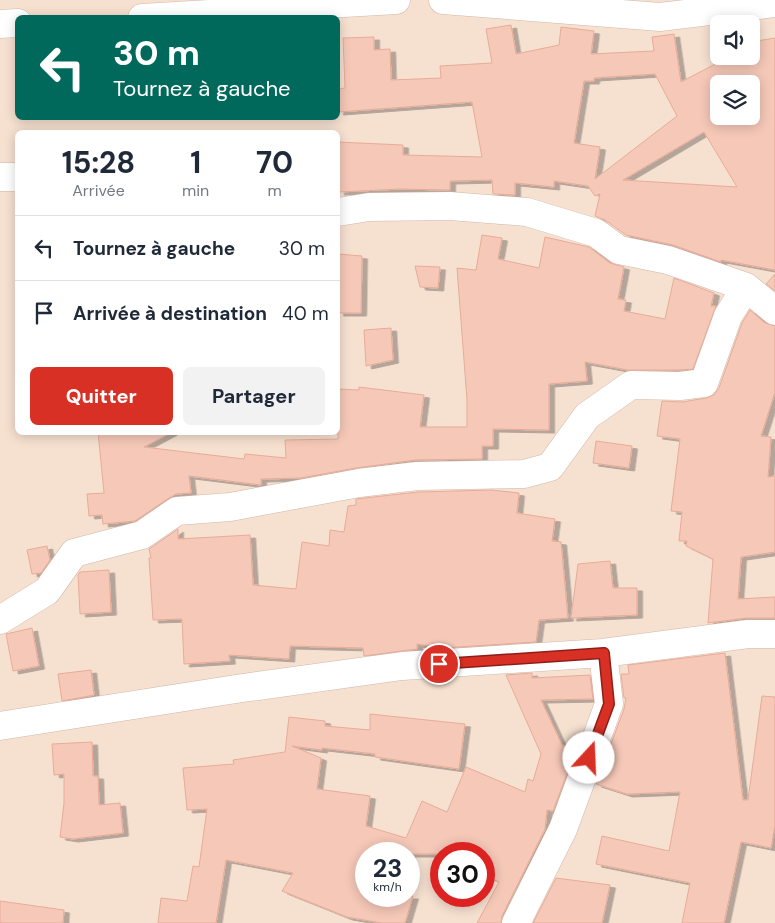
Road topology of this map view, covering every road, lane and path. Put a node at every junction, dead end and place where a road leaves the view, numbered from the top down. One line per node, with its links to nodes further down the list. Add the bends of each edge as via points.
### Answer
1 (396, 0): 4 (street)
2 (443, 0): 3 (street, via 660,17)
3 (774, 2)
4 (242, 6): 5 (street)
5 (167, 15)
6 (15, 23): 7 (street)
7 (0, 24)
8 (0, 177): 9 (street)
9 (15, 177)
10 (340, 212): 11 (street, via 369,206 450,206 527,212 596,233 620,250 668,260)
11 (746, 287): 12 (street); 13 (street, via 728,316 704,383 632,385 587,416 550,468 524,474 417,476 359,483 230,507 177,511 142,535 74,553 47,591)
12 (775, 310)
13 (0, 620)
14 (775, 634): 15 (street, via 748,634)
15 (604, 653): 16 (street, via 402,666); 17 (street, via 609,704 563,829)
16 (0, 726)
17 (516, 923)

